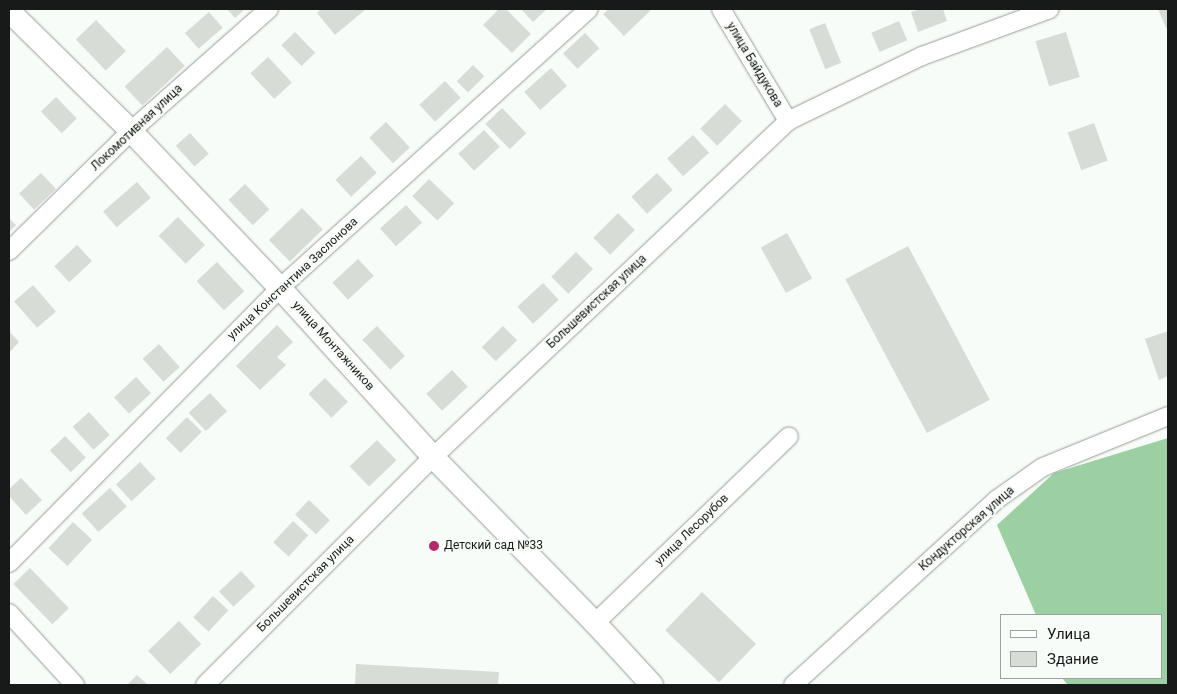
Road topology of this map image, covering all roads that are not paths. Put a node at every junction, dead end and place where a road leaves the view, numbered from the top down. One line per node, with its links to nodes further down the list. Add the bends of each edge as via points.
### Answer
1 (269, 9): 7 (street, Локомотивная улица)
2 (589, 9): 9 (street, улица Константина Заслонова)
3 (720, 9): 6 (street, улица Байдукова)
4 (1050, 9): 6 (street, Большевистская улица, via 922,56)
5 (9, 11): 7 (street, улица Монтажников)
6 (788, 121): 12 (street, Большевистская улица)
7 (131, 131): 8 (street, Локомотивная улица); 9 (street, улица Монтажников)
8 (9, 251)
9 (280, 288): 12 (street, улица Монтажников); 13 (street, улица Константина Заслонова)
10 (1168, 416): 19 (street, Кондукторская улица, via 1043,467 996,500)
11 (789, 436): 15 (street, улица Лесорубов)
12 (433, 457): 15 (street, улица Монтажников); 17 (street, Большевистская улица)
13 (9, 563)
14 (9, 613): 16 (street)
15 (595, 623): 18 (street, улица Монтажников)
16 (75, 685)
17 (205, 685)
18 (652, 685)
19 (793, 685)

